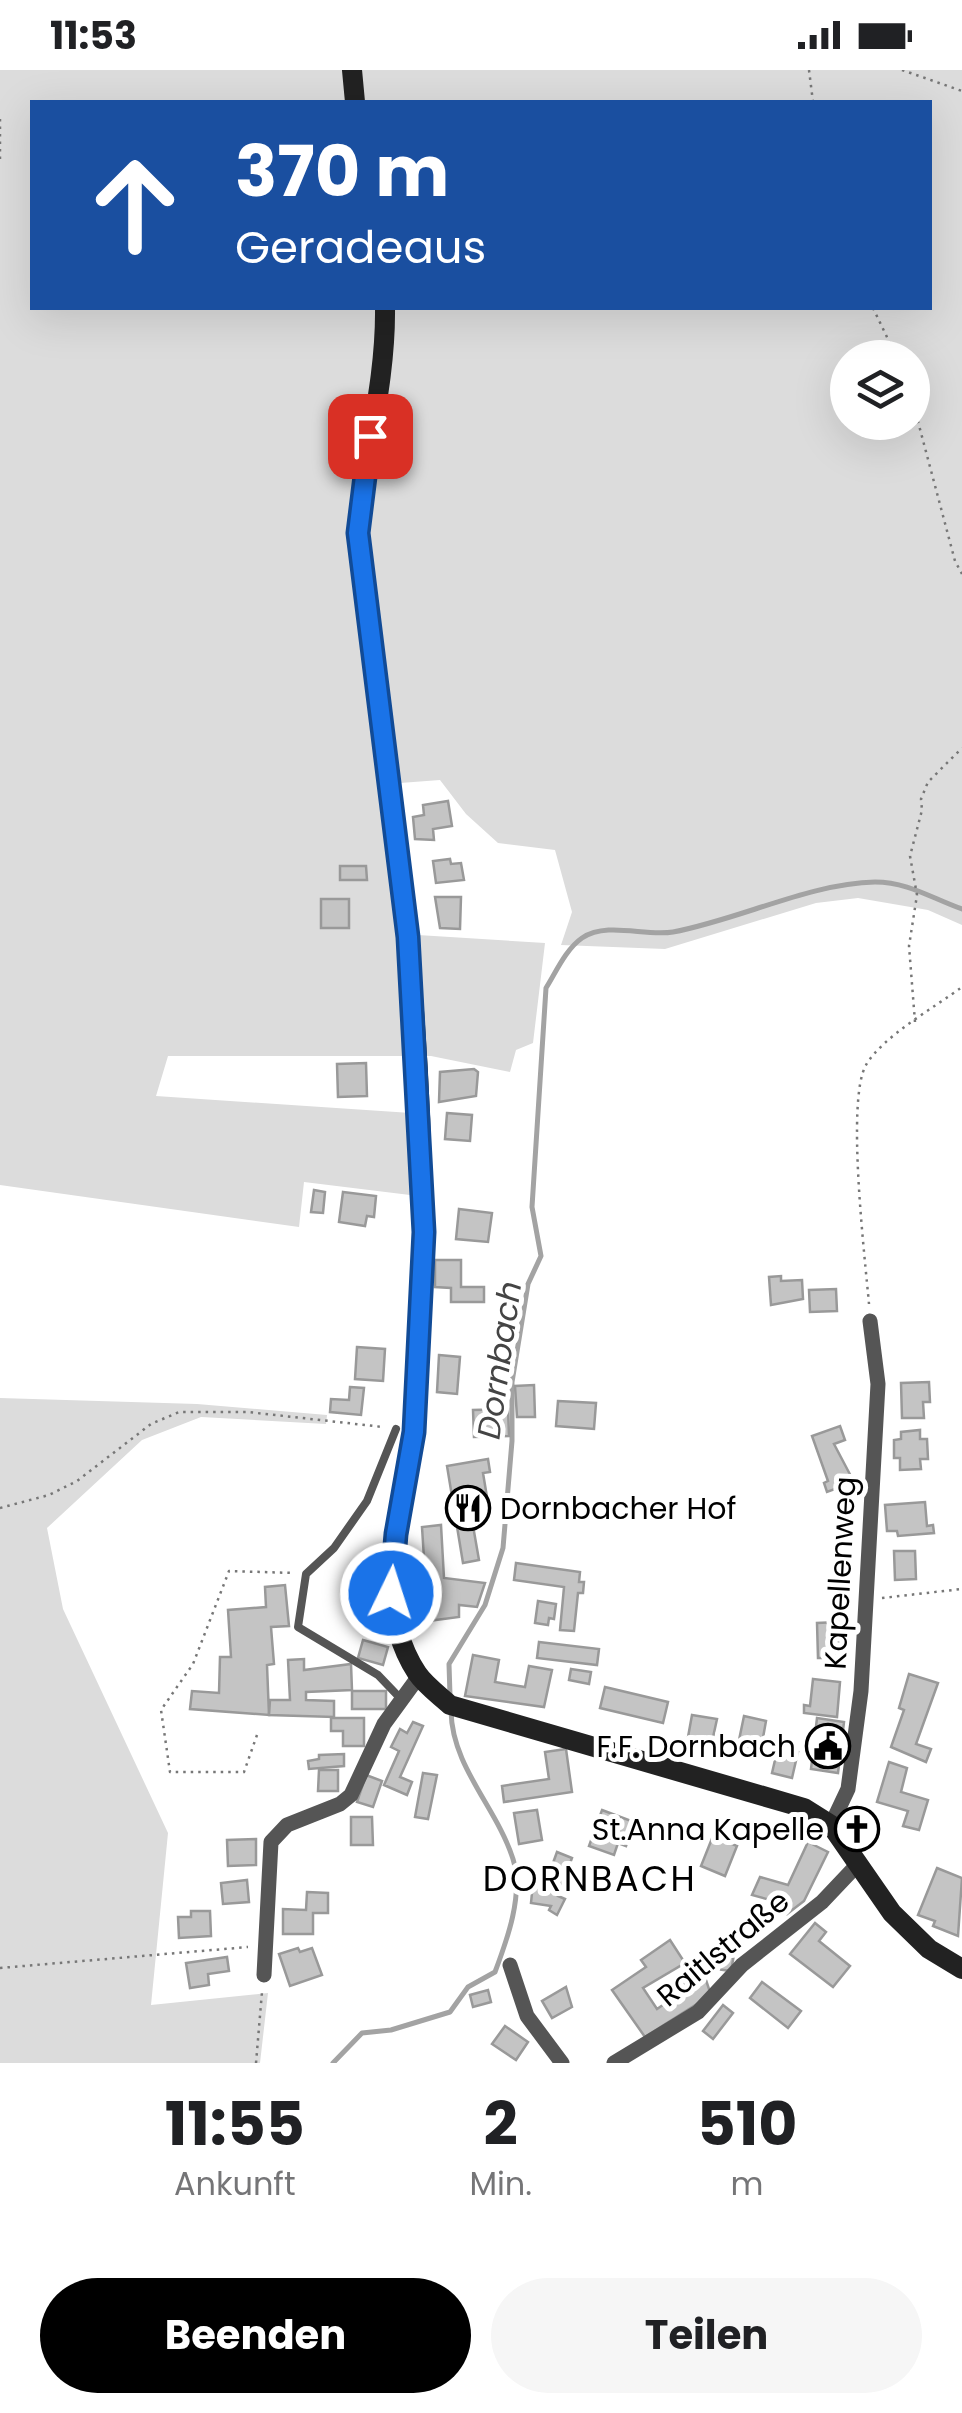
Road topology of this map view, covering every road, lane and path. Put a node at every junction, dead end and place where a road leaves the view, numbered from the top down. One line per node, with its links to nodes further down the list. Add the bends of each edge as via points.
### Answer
1 (352, 70): 5 (street)
2 (808, 70): 6 (path)
3 (902, 70): 4 (path)
4 (962, 91)
5 (355, 100)
6 (813, 100)
7 (0, 119): 8 (path)
8 (0, 162)
9 (385, 310): 23 (street, via 386,358 358,533 410,956 424,1232 414,1432 391,1593 398,1635)
10 (873, 310): 11 (path)
11 (887, 340)
12 (923, 440): 13 (path)
13 (962, 574)
14 (962, 748): 16 (path, via 928,782 910,856 918,895 909,946)
15 (962, 987): 16 (path)
16 (915, 1022): 17 (path, via 880,1048 858,1086)
17 (870, 1321): 22 (street, Kapellenweg, via 878,1384)
18 (396, 1429): 19 (path, via 248,1412 179,1412 151,1424 63,1488); 20 (lane, via 366,1501 334,1548)
19 (0, 1508)
20 (306, 1574): 24 (lane, via 298,1628 378,1676); 25 (path, via 228,1572 193,1664 160,1710 170,1772 244,1772)
21 (962, 1589): 22 (path)
22 (865, 1600): 26 (street, Kapellenweg, via 848,1788)
23 (418, 1676): 24 (street); 26 (street, via 450,1705 476,1716 804,1808)
24 (402, 1699): 28 (street, via 351,1795 287,1825 271,1842)
25 (258, 1735)
26 (831, 1825): 27 (street)
27 (858, 1864): 31 (street, via 892,1913); 35 (street, Raitlstraße, via 698,2012)
28 (264, 1946): 30 (path); 32 (street)
29 (510, 1965): 34 (street, via 527,2016)
30 (0, 1968)
31 (962, 1969)
32 (264, 1975): 33 (path)
33 (256, 2063)
34 (562, 2063)
35 (614, 2063)

